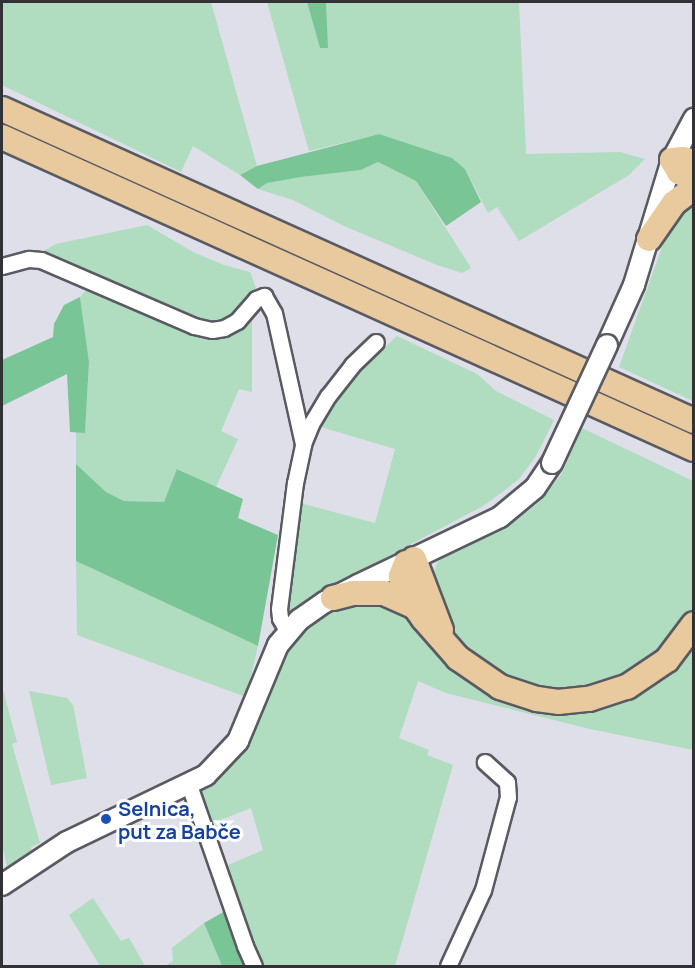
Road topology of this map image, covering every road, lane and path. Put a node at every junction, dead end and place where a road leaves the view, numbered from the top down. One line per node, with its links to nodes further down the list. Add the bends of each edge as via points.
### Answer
1 (2, 109): 10 (main road)
2 (693, 119): 4 (street)
3 (2, 137): 13 (main road)
4 (683, 161): 5 (main road, via 679,172); 7 (street)
5 (693, 180)
6 (693, 188): 7 (main road, via 674,203)
7 (649, 239): 17 (street, bridge, via 607,345 552,463 535,488 500,517)
8 (2, 266): 14 (street, via 41,260 194,326 212,330 237,321 256,299 264,296 274,313)
9 (376, 342): 14 (street, via 328,396)
10 (656, 405): 11 (main road); 12 (main road)
11 (693, 411)
12 (693, 421)
13 (654, 431): 15 (main road); 16 (main road)
14 (303, 444): 21 (street, via 279,609)
15 (693, 449)
16 (693, 462)
17 (410, 561): 18 (street); 19 (main road, via 402,570 403,585); 22 (main road)
18 (333, 598): 19 (main road, via 353,593 384,593); 21 (street)
19 (413, 606): 22 (main road)
20 (693, 624): 22 (main road, via 671,655 646,676 616,692 573,701 537,699 500,687 469,668)
21 (288, 632): 24 (street, via 271,661 238,741 206,775)
22 (444, 641)
23 (485, 762): 27 (street, via 503,776 508,797 483,890)
24 (189, 785): 25 (street, via 67,842); 26 (street)
25 (2, 885)
26 (254, 966)
27 (448, 966)

